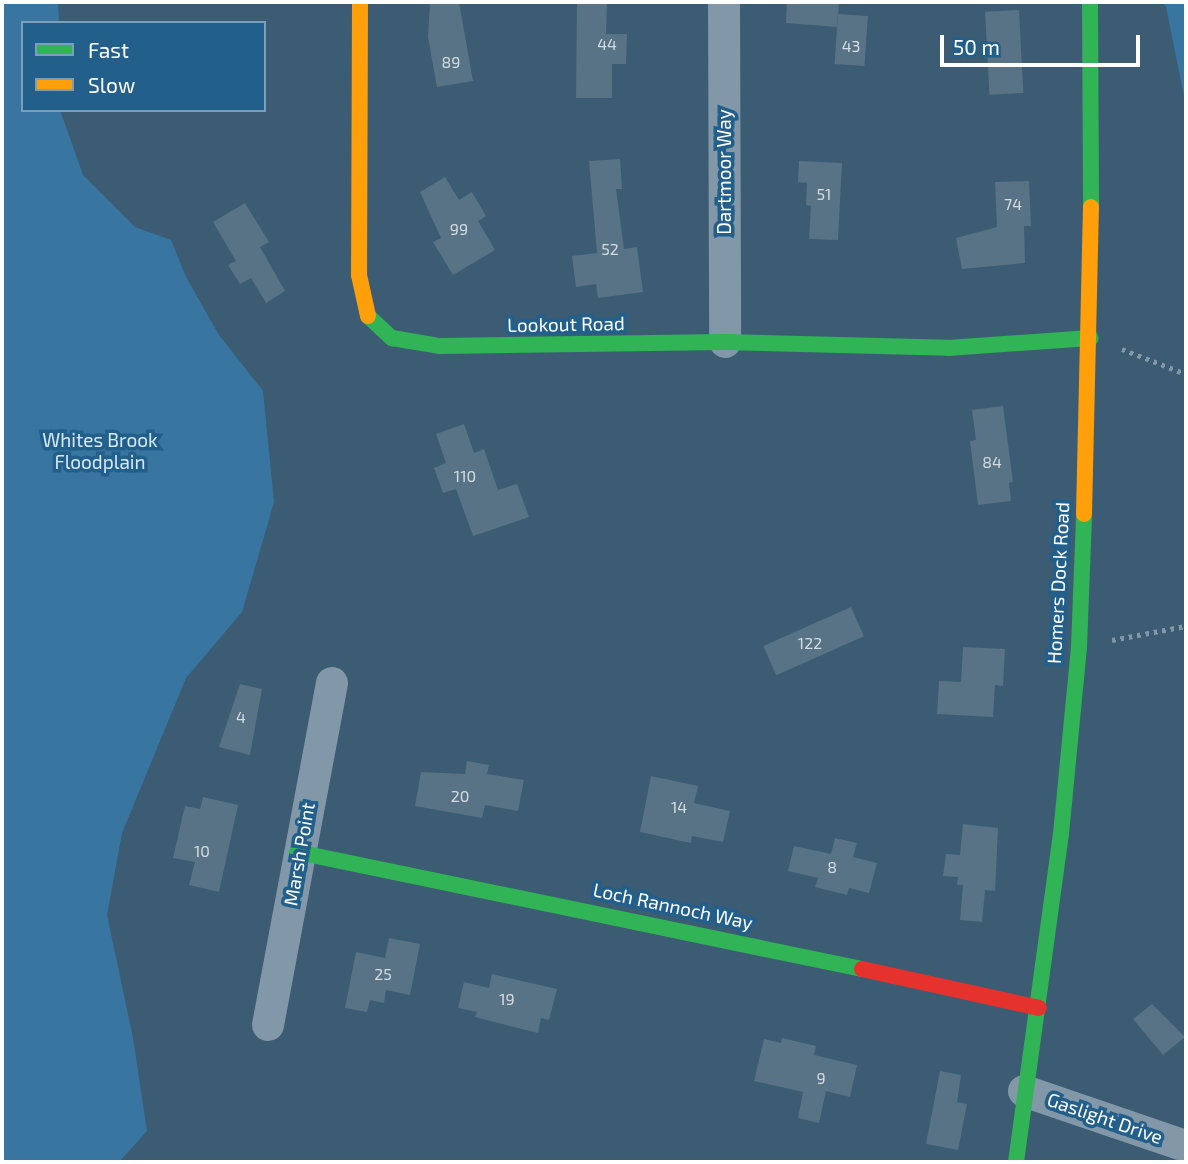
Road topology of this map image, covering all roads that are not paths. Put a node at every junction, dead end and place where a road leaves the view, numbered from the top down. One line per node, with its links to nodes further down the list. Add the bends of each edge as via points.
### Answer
1 (360, 2): 5 (street, Lookout Road, via 359,275 369,321 392,338 440,346)
2 (724, 2): 5 (street, Dartmoor Way)
3 (1090, 2): 4 (street, Homers Dock Road)
4 (1091, 338): 5 (street, Lookout Road, via 948,348); 8 (street, Homers Dock Road, via 1079,647)
5 (725, 342)
6 (332, 683): 7 (street, Marsh Point)
7 (298, 852): 8 (street, Loch Rannoch Way, via 757,944); 9 (street, Marsh Point)
8 (1039, 1009): 10 (street, Homers Dock Road)
9 (268, 1026)
10 (1024, 1091): 11 (street, Gaslight Drive); 12 (street, Homers Dock Road)
11 (1186, 1146)
12 (1016, 1162)

